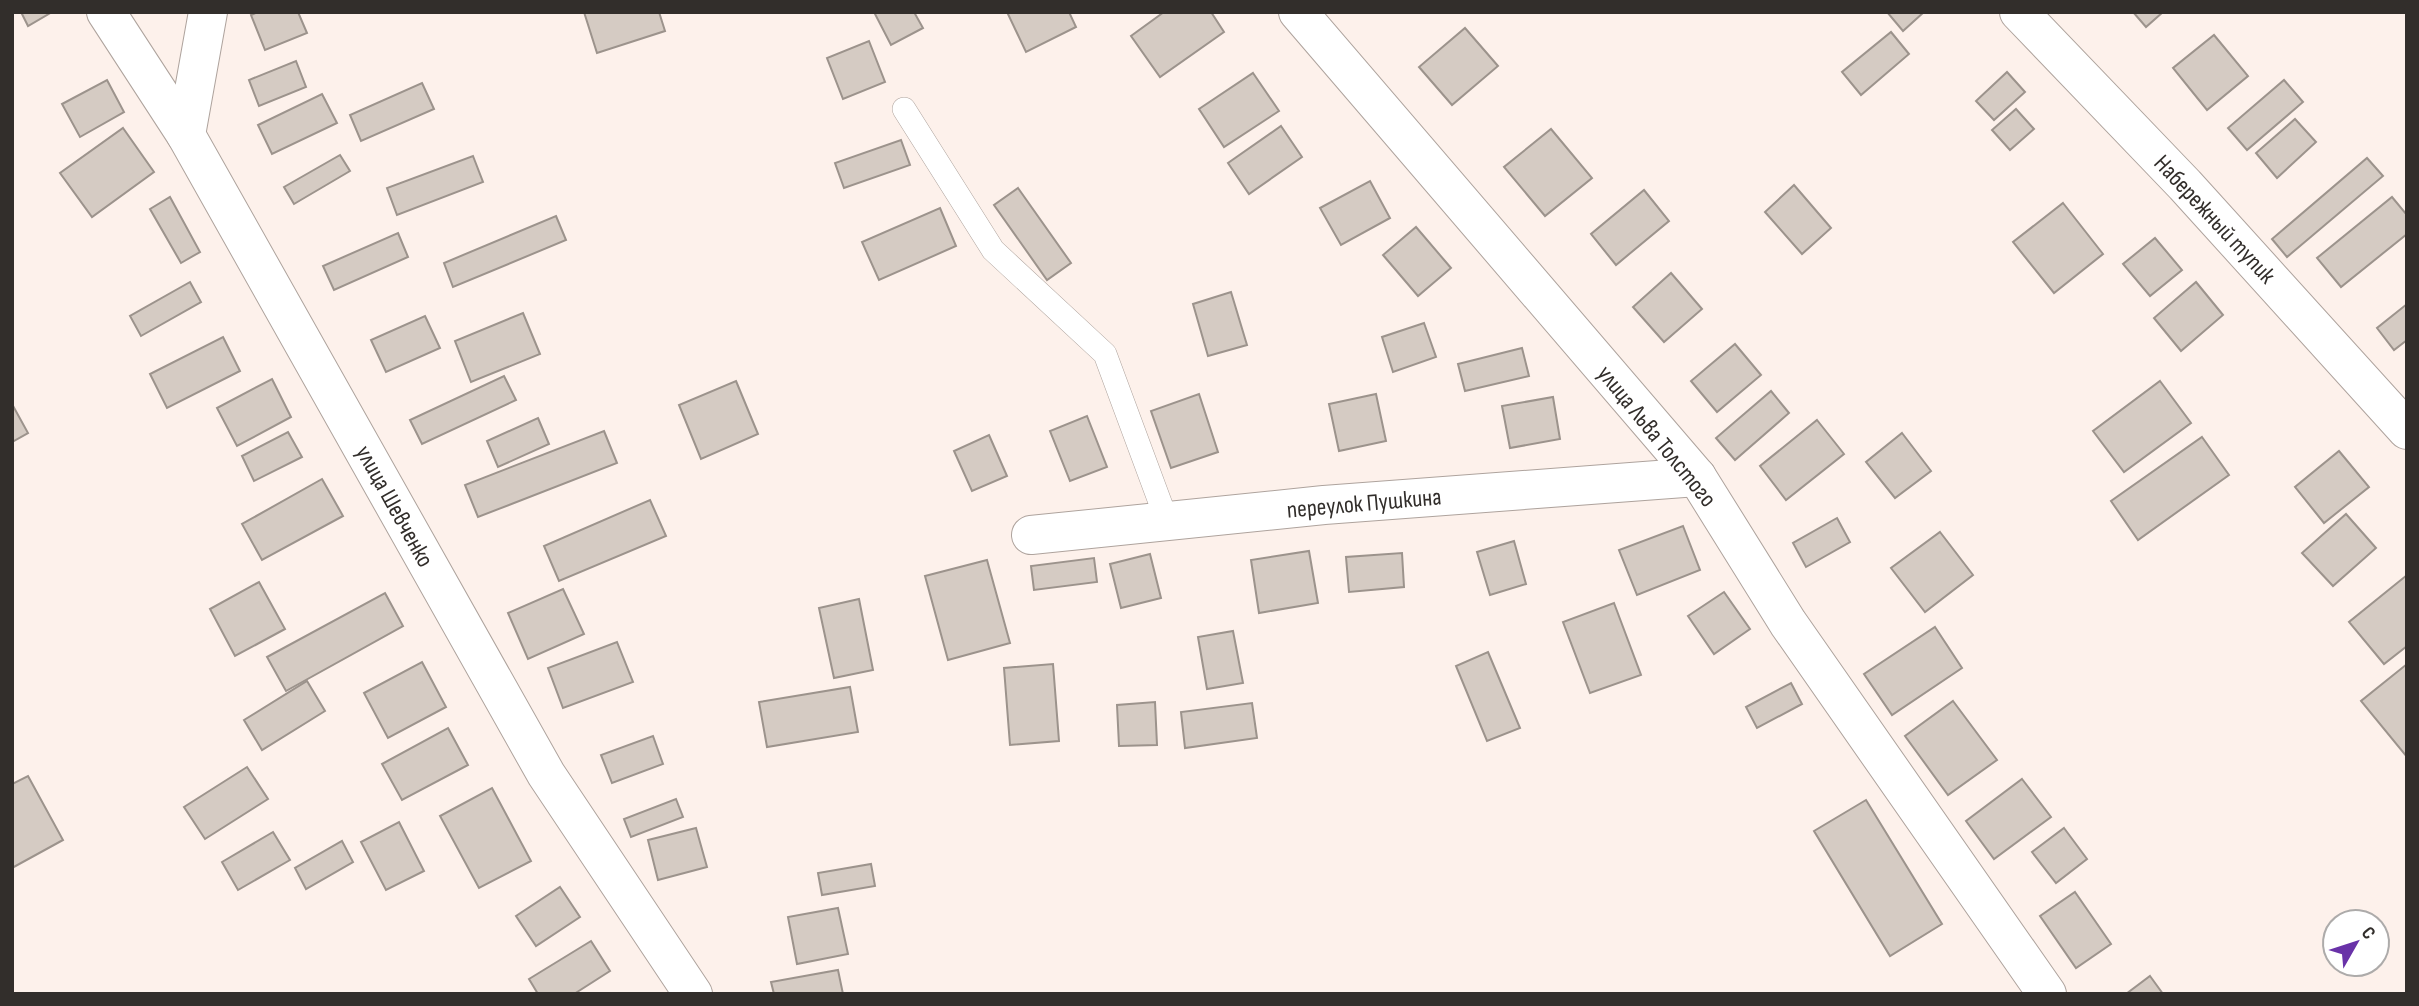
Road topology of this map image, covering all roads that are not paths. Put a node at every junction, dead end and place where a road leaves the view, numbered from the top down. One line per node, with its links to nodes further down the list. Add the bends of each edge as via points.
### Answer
1 (106, 12): 6 (street, улица Шевченко)
2 (208, 12): 6 (street)
3 (1298, 12): 8 (street, улица Льва Толстого)
4 (2019, 12): 7 (street, Набережный тупик, via 2185,185)
5 (904, 109): 9 (lane, via 993,250 1105,354)
6 (186, 135): 11 (street, улица Шевченко, via 546,774)
7 (2407, 430)
8 (1697, 477): 9 (street, переулок Пушкина); 12 (street, улица Льва Толстого, via 1788,624)
9 (1167, 521): 10 (street, переулок Пушкина)
10 (1031, 535)
11 (693, 994)
12 (2047, 994)

